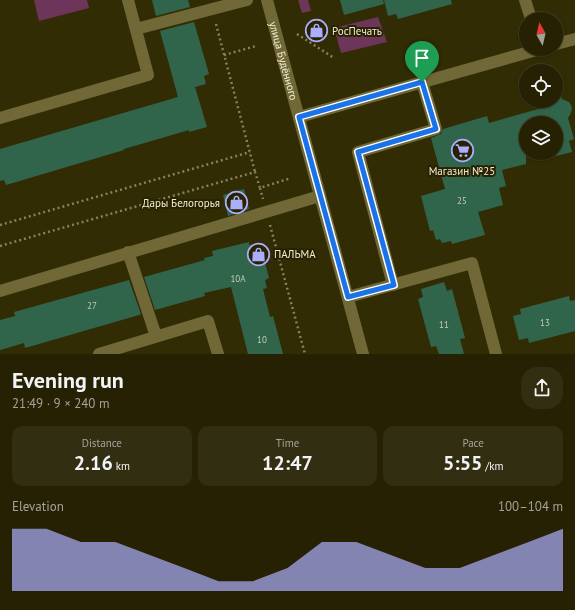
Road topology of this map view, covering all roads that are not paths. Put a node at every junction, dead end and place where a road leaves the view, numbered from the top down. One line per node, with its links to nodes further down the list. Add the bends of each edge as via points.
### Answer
1 (128, 0): 6 (street)
2 (247, 0): 6 (street)
3 (267, 0): 11 (street, улица Будённого)
4 (525, 0): 5 (street)
5 (529, 12)
6 (136, 29): 12 (street, via 148,75)
7 (575, 39): 8 (street)
8 (563, 42)
9 (519, 55): 10 (street)
10 (422, 82): 11 (street); 15 (street, via 436,129 358,152)
11 (299, 117): 13 (street, улица Будённого)
12 (0, 118)
13 (320, 196): 14 (street); 17 (street, улица Будённого)
14 (128, 252): 16 (street); 18 (street)
15 (394, 285): 17 (street); 22 (street, via 472,263)
16 (0, 291)
17 (348, 297): 21 (street, улица Будённого)
18 (156, 336): 19 (street); 20 (street, via 208,321)
19 (99, 354)
20 (218, 354)
21 (363, 354)
22 (496, 354)

